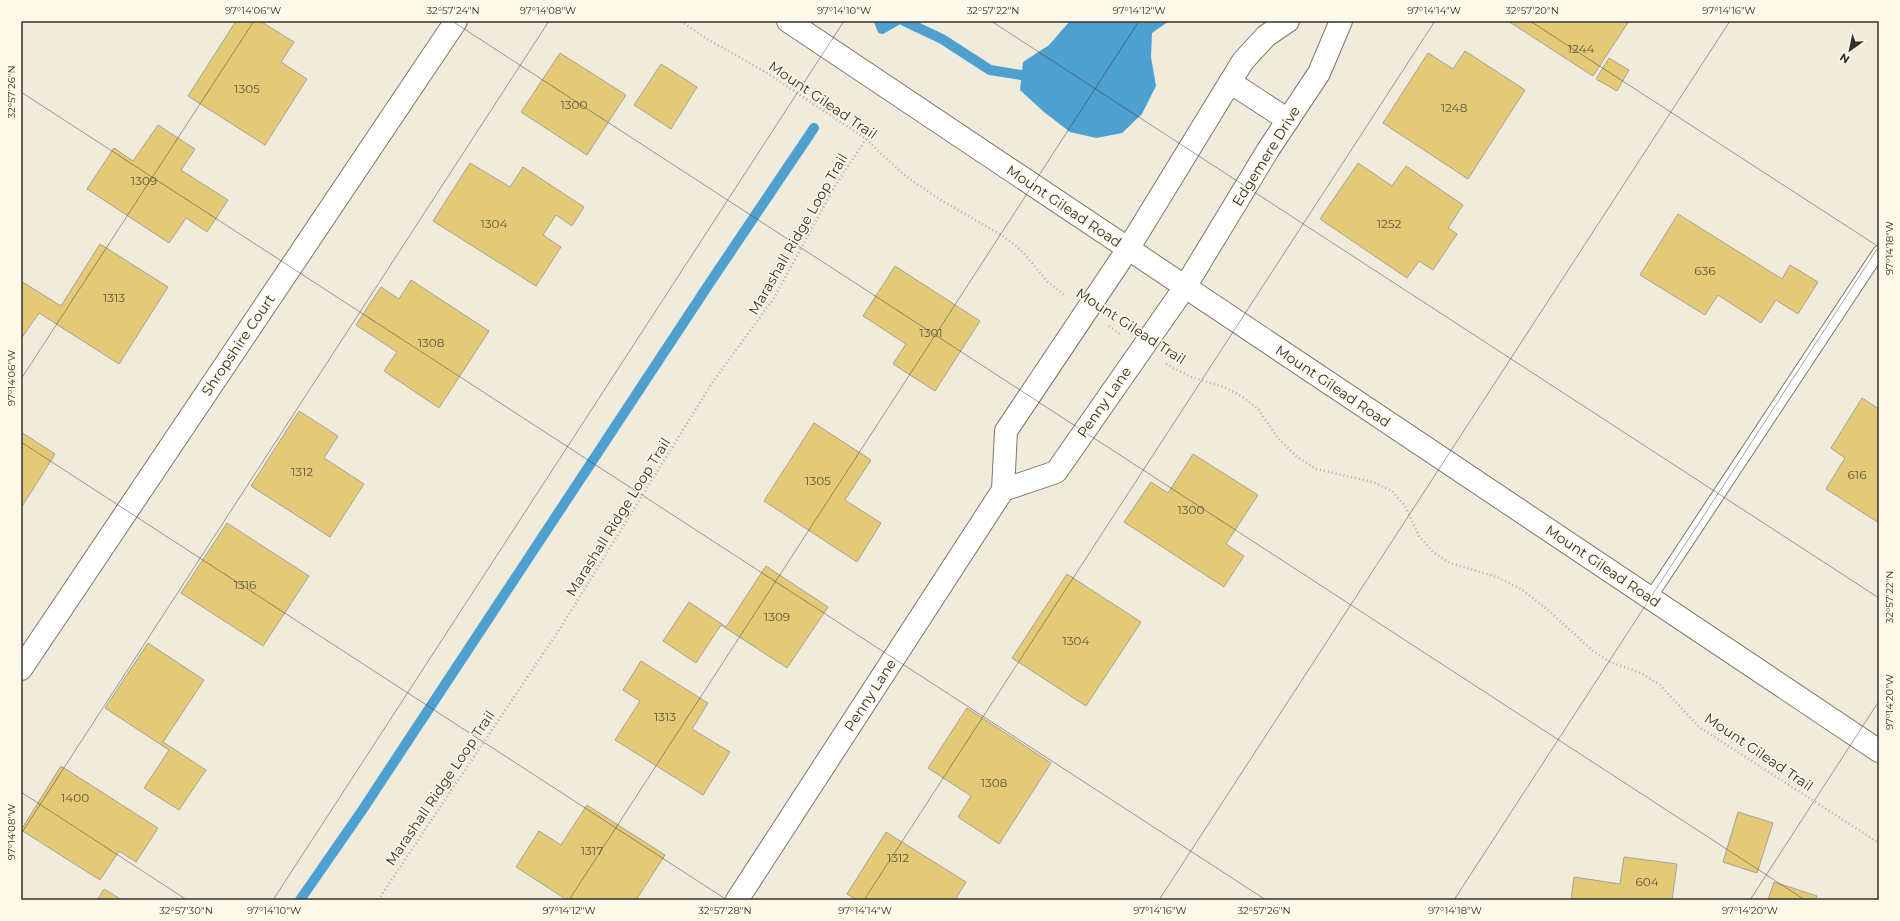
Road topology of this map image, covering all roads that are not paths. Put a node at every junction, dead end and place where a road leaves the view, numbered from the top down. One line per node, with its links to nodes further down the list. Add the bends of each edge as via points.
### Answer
1 (456, 21): 12 (street, Shropshire Court)
2 (788, 21): 7 (street, Mount Gilead Road)
3 (1288, 21): 5 (street, via 1266,36 1243,61)
4 (1341, 21): 6 (street, Edgemere Drive, via 1318,73)
5 (1230, 82): 6 (street); 7 (street)
6 (1288, 120): 9 (street, Edgemere Drive)
7 (1128, 249): 9 (street, Mount Gilead Road); 10 (street, Penny Lane, via 1006,431)
8 (1879, 252): 11 (lane)
9 (1185, 287): 10 (street, Penny Lane, via 1056,472); 11 (street, Mount Gilead Road)
10 (1002, 490): 14 (street, Penny Lane)
11 (1650, 598): 13 (street, Mount Gilead Road)
12 (21, 669)
13 (1879, 750)
14 (737, 900)

